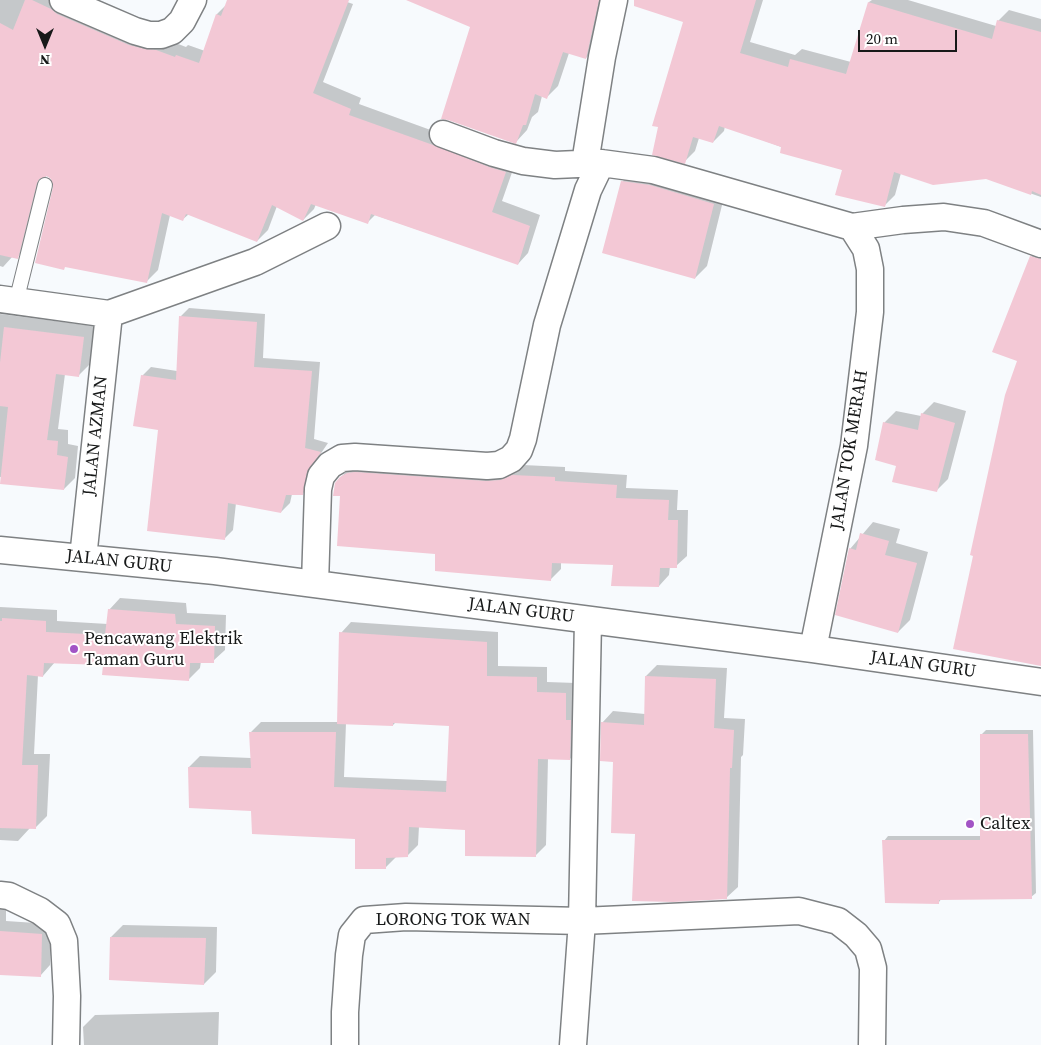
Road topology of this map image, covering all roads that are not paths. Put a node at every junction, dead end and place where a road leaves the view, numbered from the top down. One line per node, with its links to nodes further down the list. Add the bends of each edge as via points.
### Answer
1 (63, 0): 2 (street, via 149,35 172,31 182,21)
2 (193, 0)
3 (614, 0): 5 (street, via 602,57)
4 (443, 134): 5 (street, via 523,162 555,165)
5 (593, 163): 8 (street, via 653,170); 14 (street, via 588,190 547,325 519,450 499,465 487,466 355,457 342,458 330,465 321,476 318,489)
6 (45, 185): 10 (lane)
7 (327, 226): 11 (street, via 255,262)
8 (852, 227): 9 (street, via 944,217 984,223); 16 (street, JALAN TOK MERAH, via 866,249 870,269 870,312 854,446)
9 (1041, 244)
10 (8, 301): 11 (street)
11 (109, 314): 13 (street, JALAN AZMAN)
12 (0, 550): 13 (street, JALAN GURU)
13 (82, 558): 14 (street, JALAN GURU)
14 (316, 584): 15 (street, JALAN GURU)
15 (588, 620): 16 (street, JALAN GURU); 19 (street)
16 (813, 649): 17 (street, JALAN GURU)
17 (1041, 682)
18 (0, 895): 20 (street, via 40,911 57,924 64,941)
19 (582, 922): 21 (street, LORONG TOK WAN, via 406,917 364,920 352,934 345,1012); 22 (street); 23 (street, LORONG TOK WAN, via 799,911 838,921 856,934 868,949 873,968)
20 (66, 1045)
21 (346, 1045)
22 (573, 1045)
23 (872, 1045)

